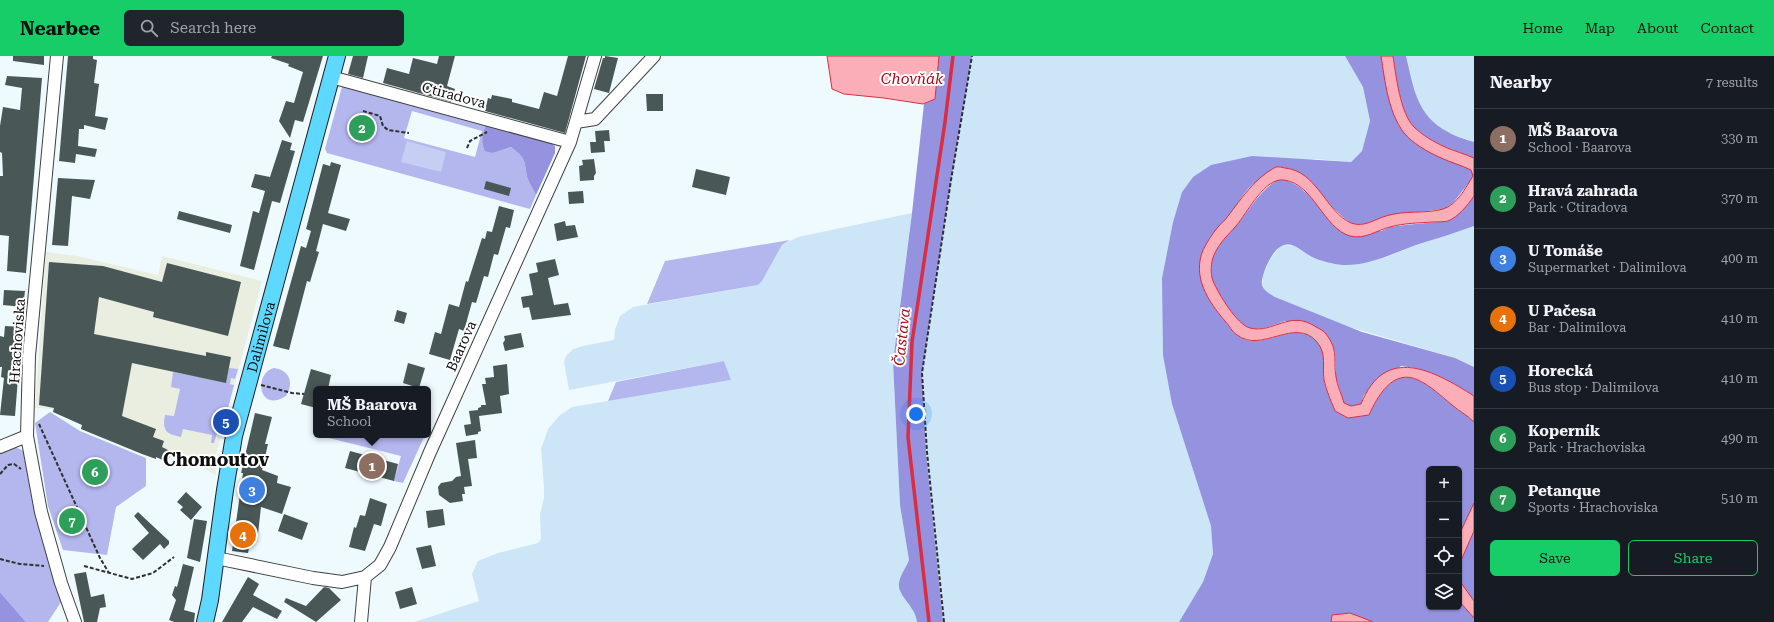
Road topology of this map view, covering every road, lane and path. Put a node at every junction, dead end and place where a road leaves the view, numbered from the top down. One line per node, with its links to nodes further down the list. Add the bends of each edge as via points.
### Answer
1 (57, 56): 16 (street, Hrachoviska, via 29,356)
2 (337, 56): 6 (main road, Dalimilova)
3 (594, 56): 8 (street, Baarova)
4 (654, 56): 8 (street, via 595,119)
5 (972, 56): 28 (path, via 922,373)
6 (331, 77): 9 (street, Ctiradova); 13 (main road, Dalimilova)
7 (363, 111): 10 (path, via 380,116 382,126 388,130)
8 (576, 122): 11 (street, Baarova)
9 (500, 123): 11 (street, Ctiradova); 12 (path, via 470,141)
10 (409, 132)
11 (570, 142): 24 (street, Baarova, via 390,546 380,565)
12 (466, 148)
13 (248, 382): 14 (path); 19 (main road, Dalimilova, via 231,454)
14 (304, 394)
15 (38, 420): 23 (path)
16 (26, 436): 17 (street); 22 (street, Hrachoviska, via 41,512)
17 (0, 447)
18 (174, 557): 23 (path, via 153,573 132,579)
19 (216, 558): 24 (street, Baarova, via 342,582); 26 (main road, Dalimilova)
20 (0, 559): 22 (path)
21 (84, 566): 23 (path)
22 (57, 568): 25 (street, Hrachoviska)
23 (109, 573)
24 (365, 577): 27 (street)
25 (75, 622)
26 (205, 622)
27 (361, 622)
28 (944, 622)

